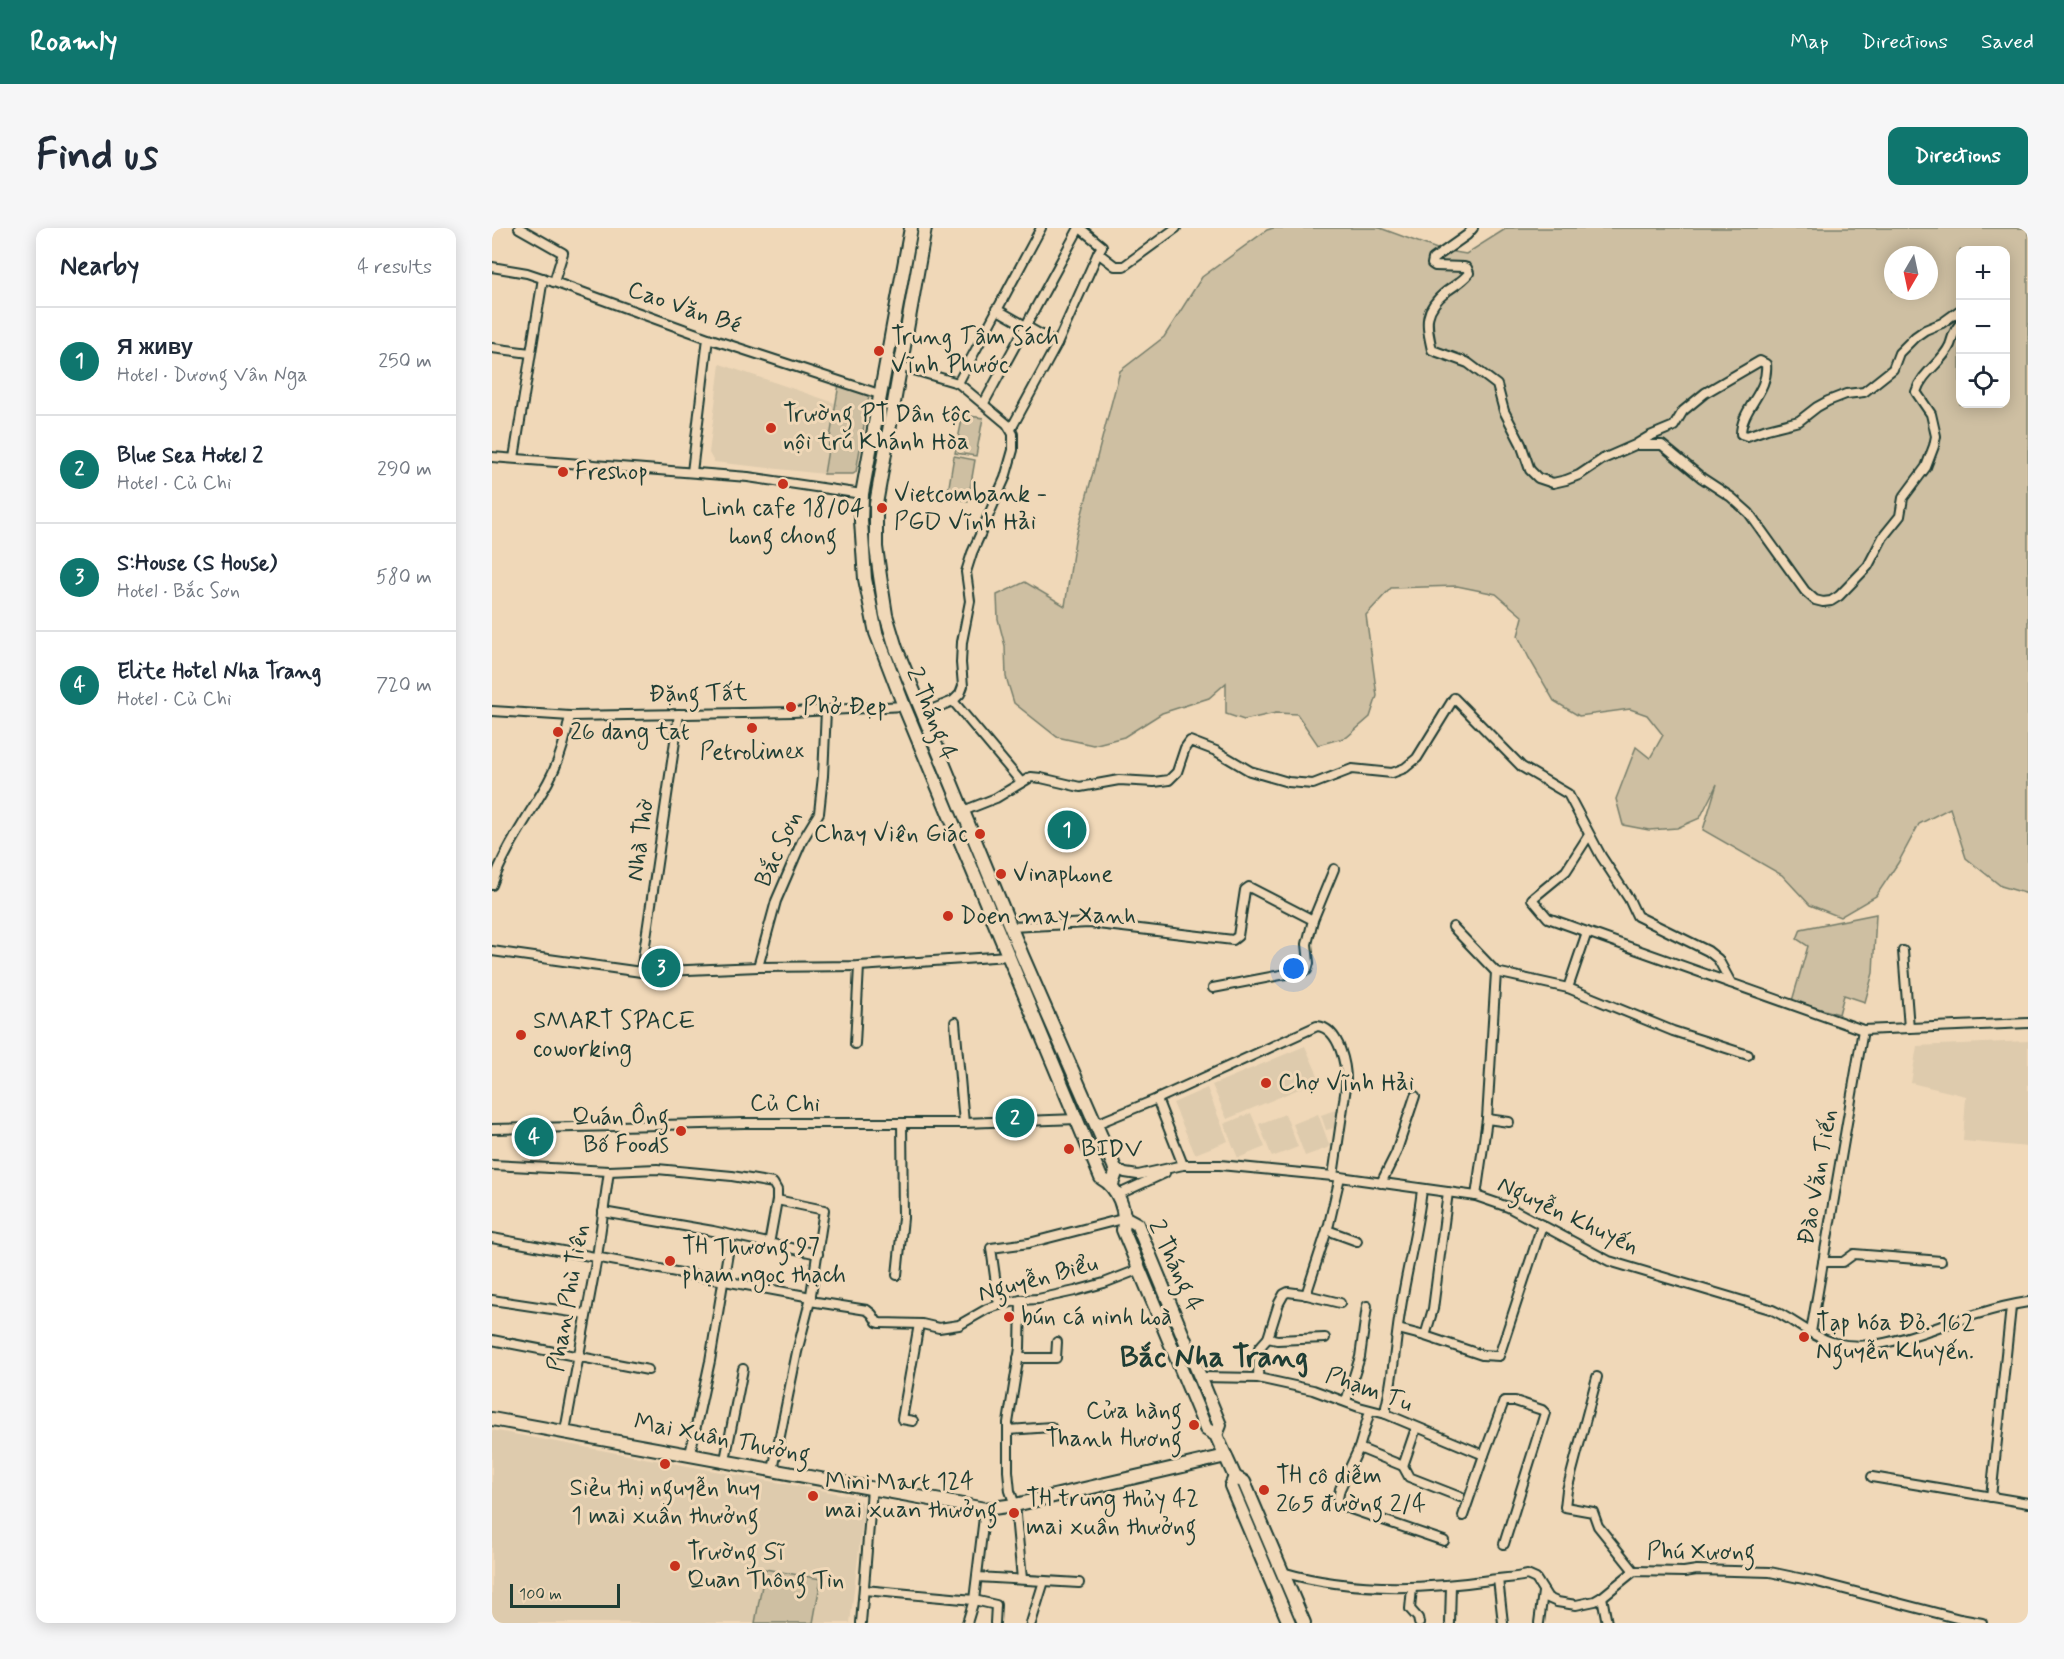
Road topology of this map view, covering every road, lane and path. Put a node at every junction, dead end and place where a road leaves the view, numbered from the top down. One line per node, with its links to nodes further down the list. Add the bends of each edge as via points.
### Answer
1 (519, 228): 11 (street, via 563,253)
2 (911, 228): 22 (main road, 2 Tháng 4)
3 (925, 228): 20 (main road, 2 Tháng 4)
4 (1041, 228): 12 (street)
5 (1080, 228): 8 (street, via 1102,246); 14 (street)
6 (1176, 228): 8 (street, via 1124,266 1115,266)
7 (1473, 228): 25 (street, via 1433,259 1435,266 1464,267 1469,273 1445,292 1428,316 1432,350 1468,363 1497,385 1530,470 1543,480 1553,483 1572,478)
8 (1098, 253): 17 (street)
9 (492, 267): 10 (street, Cao Văn Bé)
10 (543, 278): 11 (street, Cao Văn Bé); 19 (street)
11 (554, 282): 16 (street, Cao Văn Bé)
12 (996, 309): 14 (street); 21 (street)
13 (1956, 313): 25 (street, via 1915,337 1899,353 1893,369 1864,392 1828,401 1799,421 1747,436 1741,434 1766,375 1766,364 1760,362 1705,393 1683,411 1674,426)
14 (1026, 326): 17 (street); 23 (street)
15 (1956, 329): 25 (street, via 1949,346 1916,392 1931,414 1936,431 1935,446 1926,467 1903,498 1900,516 1868,566 1831,601 1815,600 1805,591 1749,513 1731,497 1662,445)
16 (708, 338): 22 (street, Cao Văn Bé); 28 (street)
17 (1057, 344): 24 (street)
18 (492, 348): 19 (street)
19 (530, 353): 27 (street)
20 (900, 366): 21 (street); 30 (main road, 2 Tháng 4)
21 (958, 383): 23 (street)
22 (879, 394): 29 (main road, 2 Tháng 4)
23 (984, 403): 24 (street)
24 (1011, 429): 32 (street, via 1013,450 1005,478 967,565 970,602 962,642 963,687)
25 (1635, 446)
26 (492, 457): 27 (street)
27 (514, 458): 28 (street)
28 (692, 472): 29 (street, via 778,480)
29 (862, 494): 30 (main road); 33 (main road, 2 Tháng 4, via 865,579 876,633)
30 (876, 504): 31 (main road, 2 Tháng 4, via 876,547 886,615)
31 (917, 700): 33 (main road); 36 (main road, 2 Tháng 4)
32 (953, 701): 36 (street); 39 (street)
33 (904, 706): 34 (street, Đặng Tất); 51 (main road, 2 Tháng 4)
34 (826, 710): 37 (street, Đặng Tất); 53 (street, Bắc Sơn, via 819,813 776,901)
35 (492, 711): 38 (street, Đặng Tất)
36 (923, 713): 40 (main road, 2 Tháng 4)
37 (679, 714): 38 (street, Đặng Tất); 54 (street, Nhà Thờ)
38 (570, 716): 43 (street, via 552,773)
39 (1021, 782): 40 (street, via 996,798); 41 (street, via 1031,777 1080,787 1119,780 1165,781 1174,777 1190,741 1250,771 1288,782 1312,784 1352,769 1392,773 1417,759 1454,698 1522,767 1568,794)
40 (963, 811): 45 (main road, 2 Tháng 4)
41 (1589, 835): 47 (street, via 1566,871 1532,899 1548,918); 56 (street, via 1637,916 1708,951 1718,959)
42 (1334, 869): 44 (street)
43 (492, 885)
44 (1313, 920): 45 (street, via 1249,887 1245,890 1238,936 1233,940 1089,924); 57 (street, via 1307,944 1307,970)
45 (1011, 927): 50 (main road, 2 Tháng 4)
46 (1453, 927): 55 (street)
47 (1587, 932): 56 (street); 58 (street)
48 (492, 951): 54 (street)
49 (1904, 951): 61 (street)
50 (1022, 955): 51 (main road); 72 (main road, 2 Tháng 4)
51 (1008, 956): 52 (street); 67 (main road, 2 Tháng 4)
52 (859, 966): 53 (street); 63 (street)
53 (758, 967): 54 (street)
54 (641, 972)
55 (1496, 972): 58 (street); 68 (street)
56 (1731, 983): 62 (street)
57 (1213, 988)
58 (1568, 988): 64 (street, via 1673,1031)
59 (955, 1022): 71 (street)
60 (2028, 1023): 61 (street)
61 (1908, 1028): 62 (street)
62 (1863, 1030): 96 (street, Đào Văn Tiến)
63 (855, 1044)
64 (1748, 1055)
65 (1415, 1096): 79 (street, via 1396,1153)
66 (1157, 1099): 72 (street); 75 (street); 78 (street, via 1323,1026 1332,1033 1347,1072)
67 (1078, 1119): 71 (street, Củ Chi); 81 (main road, 2 Tháng 4, via 1101,1178)
68 (1487, 1119): 69 (street); 83 (street)
69 (1509, 1122)
70 (902, 1123): 71 (street, Củ Chi); 73 (street, Củ Chi); 98 (street, via 903,1218)
71 (964, 1123)
72 (1096, 1124): 76 (main road, 2 Tháng 4)
73 (492, 1128)
74 (492, 1165): 77 (street)
75 (1183, 1165): 76 (street, Nguyễn Khuyến, via 1138,1175); 78 (street, Nguyễn Khuyến); 81 (street, Nguyễn Khuyến)
76 (1114, 1166): 81 (main road, 2 Tháng 4)
77 (609, 1171): 84 (street, via 657,1169 767,1181 775,1186); 85 (street, Phan Phù Tiên)
78 (1336, 1176): 79 (street, Nguyễn Khuyến); 88 (street)
79 (1381, 1183): 80 (street, Nguyễn Khuyến)
80 (1422, 1189): 82 (street, Nguyễn Khuyến); 111 (street)
81 (1114, 1190): 86 (main road, 2 Tháng 4)
82 (1448, 1192): 83 (street, Nguyễn Khuyến); 113 (street, via 1433,1309)
83 (1476, 1196): 87 (street, Nguyễn Khuyến)
84 (777, 1200): 92 (street); 93 (street, via 824,1210)
85 (603, 1212): 89 (street); 94 (street, Phan Phù Tiên)
86 (1126, 1218): 97 (main road, 2 Tháng 4, via 1123,1230); 106 (street, via 1029,1243 991,1248); 122 (main road, 2 Tháng 4, via 1137,1224)
87 (1542, 1225): 112 (street, Nguyễn Khuyến, via 1610,1261 1770,1309); 113 (street, via 1498,1356 1475,1353)
88 (1327, 1230): 91 (street); 100 (street)
89 (731, 1235): 92 (street); 99 (street)
90 (492, 1238): 94 (street, Nguyễn Biểu)
91 (1357, 1241)
92 (769, 1244): 93 (street)
93 (818, 1254): 101 (street)
94 (597, 1257): 99 (street, Nguyễn Biểu); 109 (street, Phan Phù Tiên)
95 (1941, 1261): 96 (street, via 1854,1254 1843,1262)
96 (1823, 1262): 112 (street, Đào Văn Tiến)
97 (1140, 1269): 102 (street, Nguyễn Biểu, via 1075,1292); 134 (main road, 2 Tháng 4, via 1206,1429)
98 (897, 1275)
99 (723, 1282): 101 (street, Nguyễn Biểu); 136 (street)
100 (1306, 1295): 105 (street); 114 (street, via 1284,1293)
101 (810, 1299): 110 (street, Nguyễn Biểu, via 867,1310 880,1323); 141 (street)
102 (1021, 1299): 106 (street, Nguyễn Biểu); 119 (street)
103 (492, 1300): 109 (street)
104 (2028, 1302): 108 (street, Nguyễn Khuyến)
105 (1340, 1303)
106 (999, 1305): 110 (street, Nguyễn Biểu, via 959,1325 939,1328)
107 (1367, 1306): 125 (street, via 1360,1356)
108 (2011, 1306): 112 (street, Nguyễn Khuyến, via 1874,1345 1835,1343); 146 (street)
109 (585, 1314): 118 (street, Phan Phù Tiên)
110 (919, 1324): 129 (street, via 902,1419)
111 (1398, 1329): 113 (street); 127 (street)
112 (1811, 1332)
113 (1425, 1336)
114 (1268, 1338): 115 (street); 124 (street, via 1259,1348)
115 (1325, 1338)
116 (492, 1340): 118 (street)
117 (1057, 1342): 119 (street, via 1056,1358)
118 (578, 1356): 121 (street); 133 (street, Phan Phù Tiên)
119 (1018, 1358): 132 (street)
120 (743, 1369): 139 (street)
121 (648, 1370)
122 (1200, 1377): 124 (street, Phạm Tu); 134 (main road, 2 Tháng 4, via 1220,1425)
123 (1597, 1377): 153 (street, via 1565,1507 1593,1512 1598,1526)
124 (1258, 1378): 125 (street, Phạm Tu)
125 (1346, 1401): 126 (street, Phạm Tu)
126 (1371, 1411): 127 (street, Phạm Tu); 135 (street)
127 (1386, 1414): 131 (street, Phạm Tu)
128 (492, 1419): 133 (main road, Mai Xuân Thưởng)
129 (913, 1421)
130 (1052, 1427): 132 (street)
131 (1416, 1428): 137 (street, Phạm Tu); 140 (street)
132 (1008, 1430): 148 (street, via 1010,1491)
133 (565, 1431): 136 (main road, Mai Xuân Thưởng)
134 (1216, 1435): 138 (main road, 2 Tháng 4)
135 (1359, 1448): 140 (street); 151 (street, via 1340,1489 1339,1505)
136 (690, 1454): 139 (main road, Mai Xuân Thưởng)
137 (1484, 1455): 150 (street); 152 (street, via 1504,1401 1515,1401 1545,1413)
138 (1226, 1456): 142 (main road, 2 Tháng 4); 148 (main road, Mai Xuân Thưởng)
139 (725, 1460): 141 (main road, Mai Xuân Thưởng)
140 (1403, 1466): 145 (street, via 1409,1477)
141 (773, 1470): 144 (main road, Mai Xuân Thưởng)
142 (1235, 1477): 154 (main road, 2 Tháng 4, via 1244,1482); 170 (main road, 2 Tháng 4, via 1231,1486)
143 (1872, 1477): 146 (street)
144 (872, 1489): 149 (main road, Mai Xuân Thưởng); 162 (street)
145 (1460, 1497)
146 (1991, 1497): 147 (street)
147 (2028, 1503)
148 (1016, 1505): 149 (main road, Mai Xuân Thưởng); 157 (street)
149 (985, 1509): 155 (street)
150 (1464, 1516)
151 (1444, 1541)
152 (1504, 1544)
153 (1634, 1571): 164 (street, Phú Xương); 177 (street, Phú Xương, via 1770,1572)
154 (1282, 1572): 161 (street, Phú Xương, via 1334,1583); 171 (main road, 2 Tháng 4)
155 (977, 1577): 157 (street); 165 (street)
156 (1498, 1578): 160 (street, Phú Xương); 163 (street, Phú Xương, via 1532,1576); 174 (street)
157 (1022, 1580): 158 (street)
158 (1044, 1581): 159 (street); 169 (street)
159 (1079, 1583)
160 (1451, 1585): 161 (street, Phú Xương); 173 (street)
161 (1412, 1588): 172 (street, via 1410,1609)
162 (864, 1590): 165 (street); 166 (street)
163 (1543, 1592): 164 (street, Phú Xương, via 1548,1598 1568,1604 1584,1604); 175 (street)
164 (1602, 1597): 176 (street)
165 (974, 1600): 167 (street); 168 (street, via 996,1605)
166 (861, 1623)
167 (967, 1623)
168 (994, 1623)
169 (1031, 1623)
170 (1289, 1623)
171 (1304, 1623)
172 (1419, 1623)
173 (1450, 1623)
174 (1503, 1623)
175 (1539, 1623)
176 (1607, 1623)
177 (1982, 1623)

